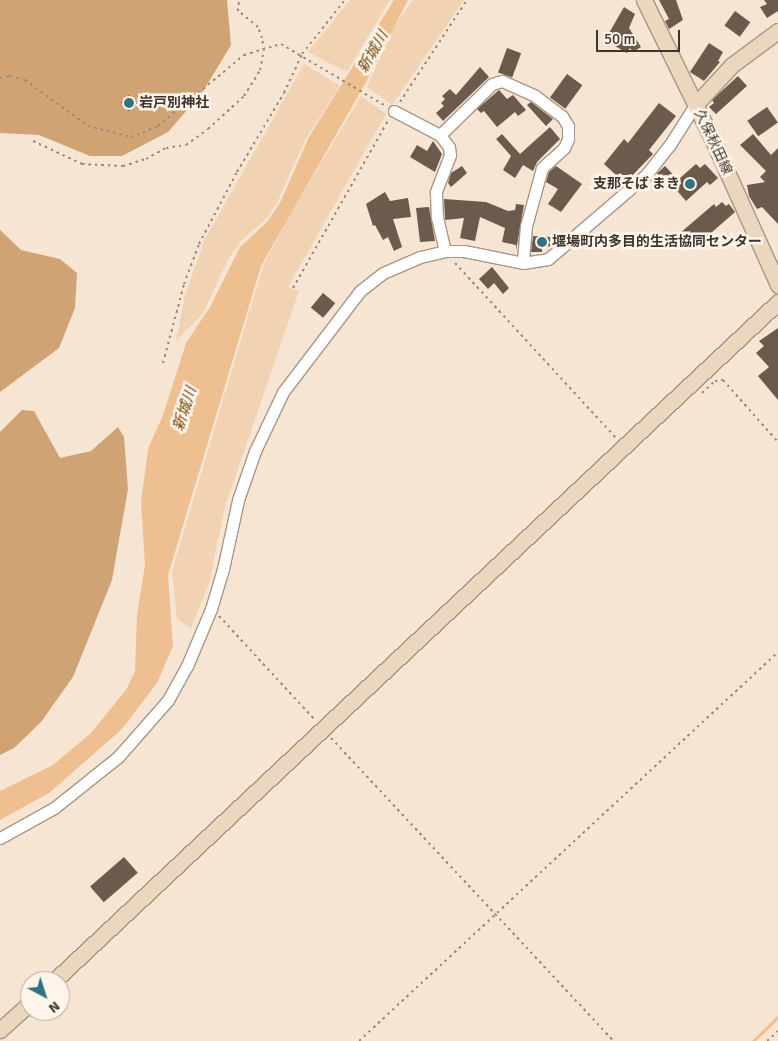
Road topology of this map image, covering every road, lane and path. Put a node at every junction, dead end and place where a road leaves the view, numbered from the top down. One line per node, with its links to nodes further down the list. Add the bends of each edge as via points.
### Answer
1 (239, 0): 6 (path, via 238,10 258,27)
2 (346, 0): 7 (path)
3 (467, 0): 10 (path)
4 (644, 0): 9 (street, 久保秋田線)
5 (778, 32): 9 (street, via 732,65)
6 (264, 50): 7 (path, via 281,44); 8 (path, via 244,55 158,126 131,137 88,126 25,80 10,76); 12 (path, via 255,82 225,116 186,144 166,148 123,166 93,166 70,160)
7 (302, 54): 10 (path); 18 (path, via 284,93 199,244 184,284)
8 (0, 78)
9 (695, 105): 14 (street, via 646,175 611,202 561,251 548,258); 15 (street, 久保秋田線)
10 (394, 111): 11 (street); 16 (path)
11 (440, 134): 13 (street, via 450,155 436,192 438,226); 14 (street, via 492,84 502,81 535,96 562,116 568,126 568,139 564,148 542,168 526,226)
12 (33, 141)
13 (445, 251): 14 (street, via 464,251); 21 (path); 22 (street, via 383,272 360,292 283,392 255,451 238,500 223,569)
14 (523, 262)
15 (778, 285)
16 (293, 288)
17 (778, 302): 21 (street)
18 (163, 363)
19 (695, 399): 20 (path, via 716,381 723,380)
20 (778, 442)
21 (624, 447): 24 (street)
22 (210, 609): 24 (path); 26 (street, via 187,666 168,700 135,741 54,808)
23 (778, 652): 27 (path)
24 (328, 734): 25 (path); 27 (path); 28 (street)
25 (325, 745)
26 (0, 838)
27 (496, 913): 32 (path); 33 (path)
28 (65, 971)
29 (20, 1012): 30 (street)
30 (0, 1030)
31 (778, 1031): 34 (path)
32 (359, 1041)
33 (614, 1041)
34 (767, 1041)

